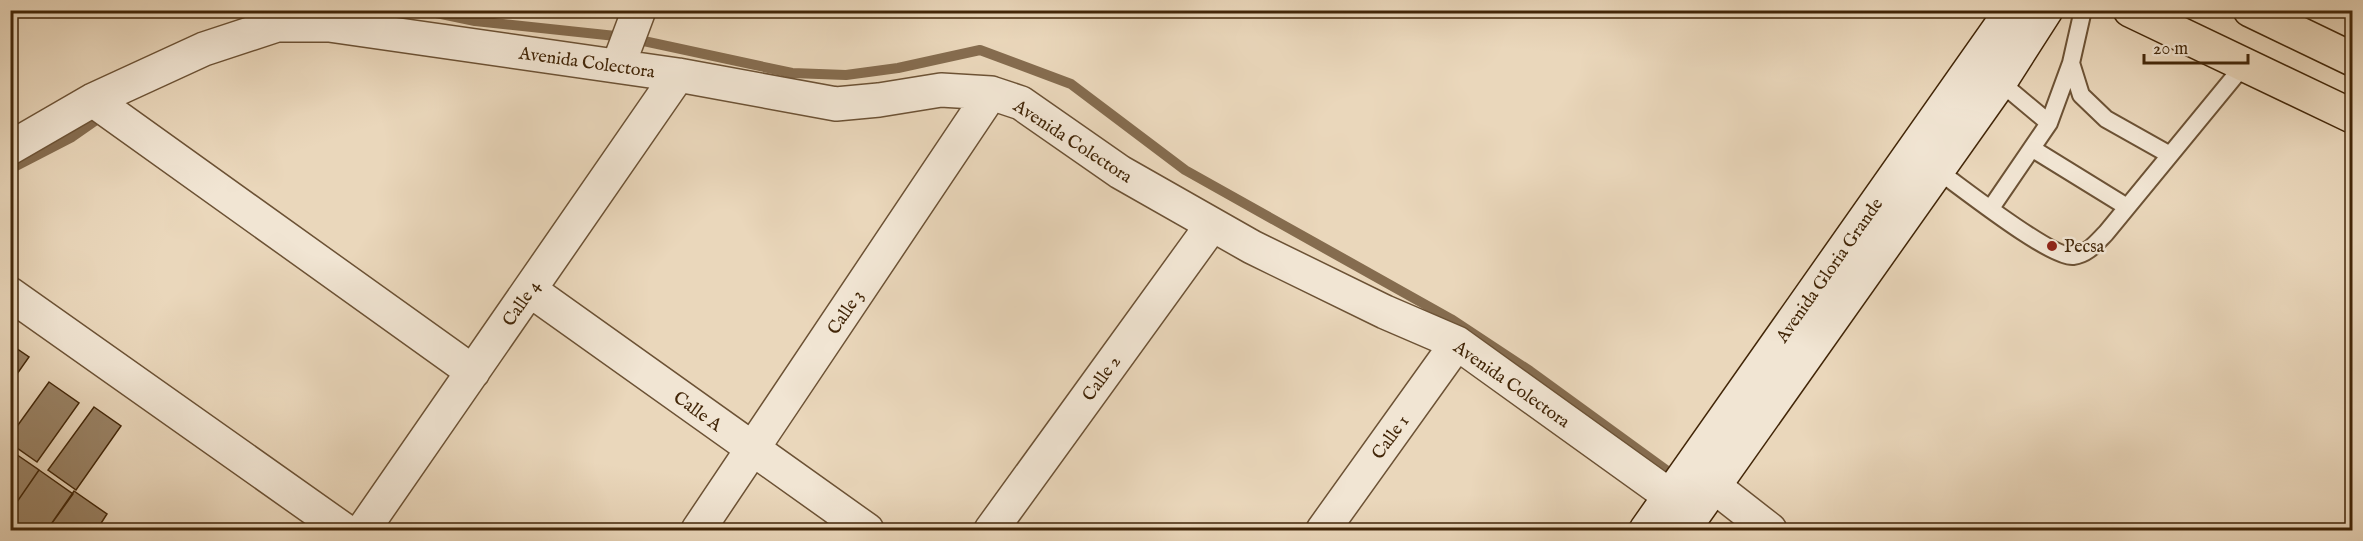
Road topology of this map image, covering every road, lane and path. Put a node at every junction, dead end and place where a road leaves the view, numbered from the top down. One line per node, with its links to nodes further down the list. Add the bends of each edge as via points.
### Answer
1 (639, 10): 11 (street)
2 (2012, 10): 31 (street, Avenida Gloria Grande)
3 (2046, 10): 13 (street, Avenida Gloria Grande)
4 (2083, 10): 9 (lane)
5 (2130, 10): 10 (highway)
6 (2250, 10): 8 (highway)
7 (278, 18): 11 (street, Avenida Colectora); 15 (street, Avenida Colectora)
8 (2352, 59)
9 (2071, 63): 17 (lane); 20 (lane, via 2081,95 2106,119)
10 (2244, 65): 16 (highway); 20 (lane)
11 (618, 66): 12 (street, Avenida Colectora)
12 (678, 75): 14 (street, Avenida Colectora, via 836,104 941,90); 25 (street, Calle 4)
13 (2000, 82): 17 (lane); 21 (street, Avenida Gloria Grande)
14 (991, 93): 24 (street, Avenida Colectora, via 1021,103 1120,172); 29 (street, Calle 3)
15 (93, 100): 18 (street, Avenida Colectora); 28 (street)
16 (2352, 116)
17 (2049, 123): 19 (lane)
18 (10, 148)
19 (2033, 149): 22 (lane); 23 (lane)
20 (2170, 155): 22 (lane)
21 (1937, 170): 23 (lane); 30 (street, Avenida Gloria Grande)
22 (2127, 207): 23 (lane, via 2088,252 2071,256 2047,247)
23 (1991, 208)
24 (1212, 225): 27 (street, Avenida Colectora, via 1303,274); 37 (street, Calle 2)
25 (530, 290): 28 (street, Calle 4); 29 (street, Calle A)
26 (10, 294): 33 (street)
27 (1457, 343): 31 (street, Avenida Colectora); 38 (street, Calle 1)
28 (473, 372): 34 (street, Calle 4)
29 (752, 450): 35 (street, Calle 3); 36 (street, Calle A)
30 (1715, 487): 32 (street, Avenida Gloria Grande); 40 (street)
31 (1670, 496): 32 (street, Avenida Colectora); 39 (street, Avenida Gloria Grande)
32 (1691, 527)
33 (344, 531)
34 (363, 531)
35 (698, 531)
36 (867, 531)
37 (991, 531)
38 (1323, 531)
39 (1646, 531)
40 (1770, 531)

